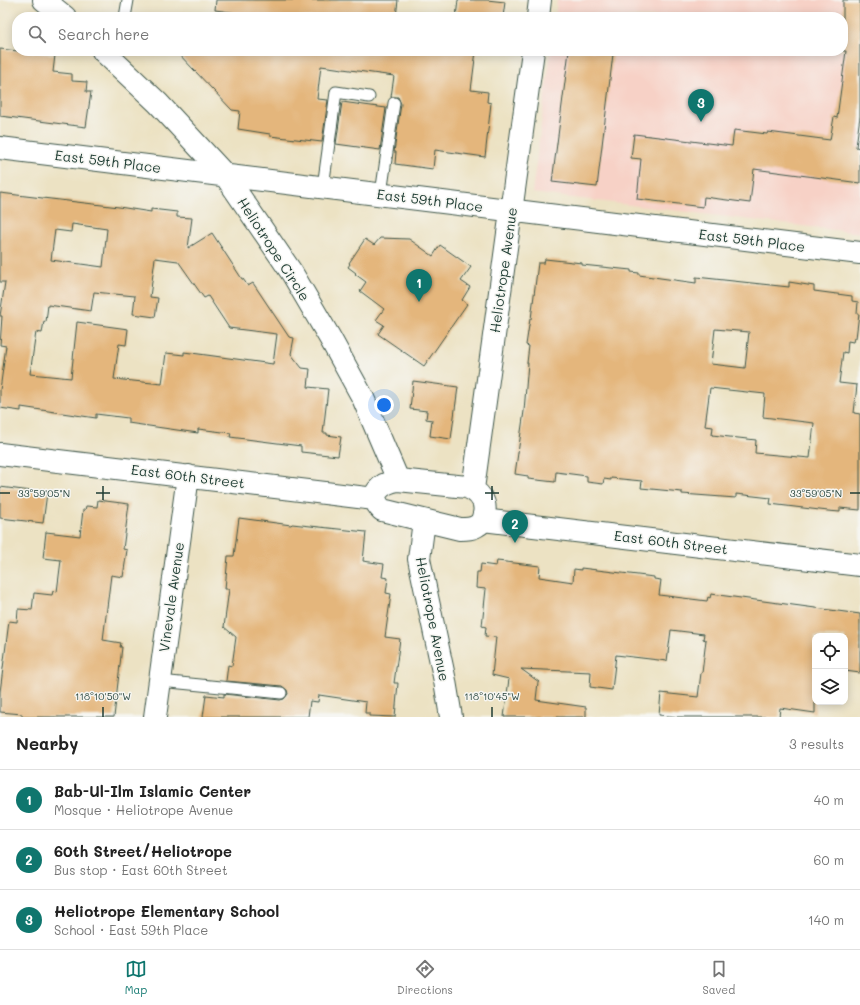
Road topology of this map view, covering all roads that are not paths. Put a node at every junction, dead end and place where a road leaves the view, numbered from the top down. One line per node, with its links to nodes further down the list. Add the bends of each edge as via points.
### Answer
1 (44, 0): 4 (street)
2 (128, 0): 5 (lane)
3 (540, 0): 6 (street)
4 (59, 12)
5 (126, 12)
6 (539, 12)
7 (114, 56): 12 (street, Heliotrope Circle)
8 (532, 56): 15 (street, Heliotrope Avenue)
9 (369, 97): 13 (lane, via 336,92)
10 (394, 104): 14 (lane)
11 (0, 148): 12 (street, East 59th Place)
12 (225, 175): 13 (street, East 59th Place); 19 (street, Heliotrope Circle, via 292,273 330,338 363,398)
13 (323, 187): 14 (street, East 59th Place)
14 (381, 194): 15 (street, East 59th Place)
15 (511, 210): 16 (street, East 59th Place); 20 (street, Heliotrope Avenue)
16 (860, 253)
17 (0, 454): 18 (street, East 60th Street)
18 (188, 476): 21 (street, East 60th Street); 25 (street, Vinevale Avenue)
19 (398, 480): 20 (street, via 467,486); 21 (street, via 387,482 377,491)
20 (473, 489): 22 (street, via 483,500)
21 (375, 499): 23 (street, via 382,510)
22 (483, 520): 23 (street, via 470,529); 24 (street, East 60th Street)
23 (424, 521): 28 (street, Heliotrope Avenue, via 419,558)
24 (860, 565)
25 (160, 681): 26 (lane); 27 (street, Vinevale Avenue)
26 (281, 693)
27 (155, 717)
28 (451, 717)

